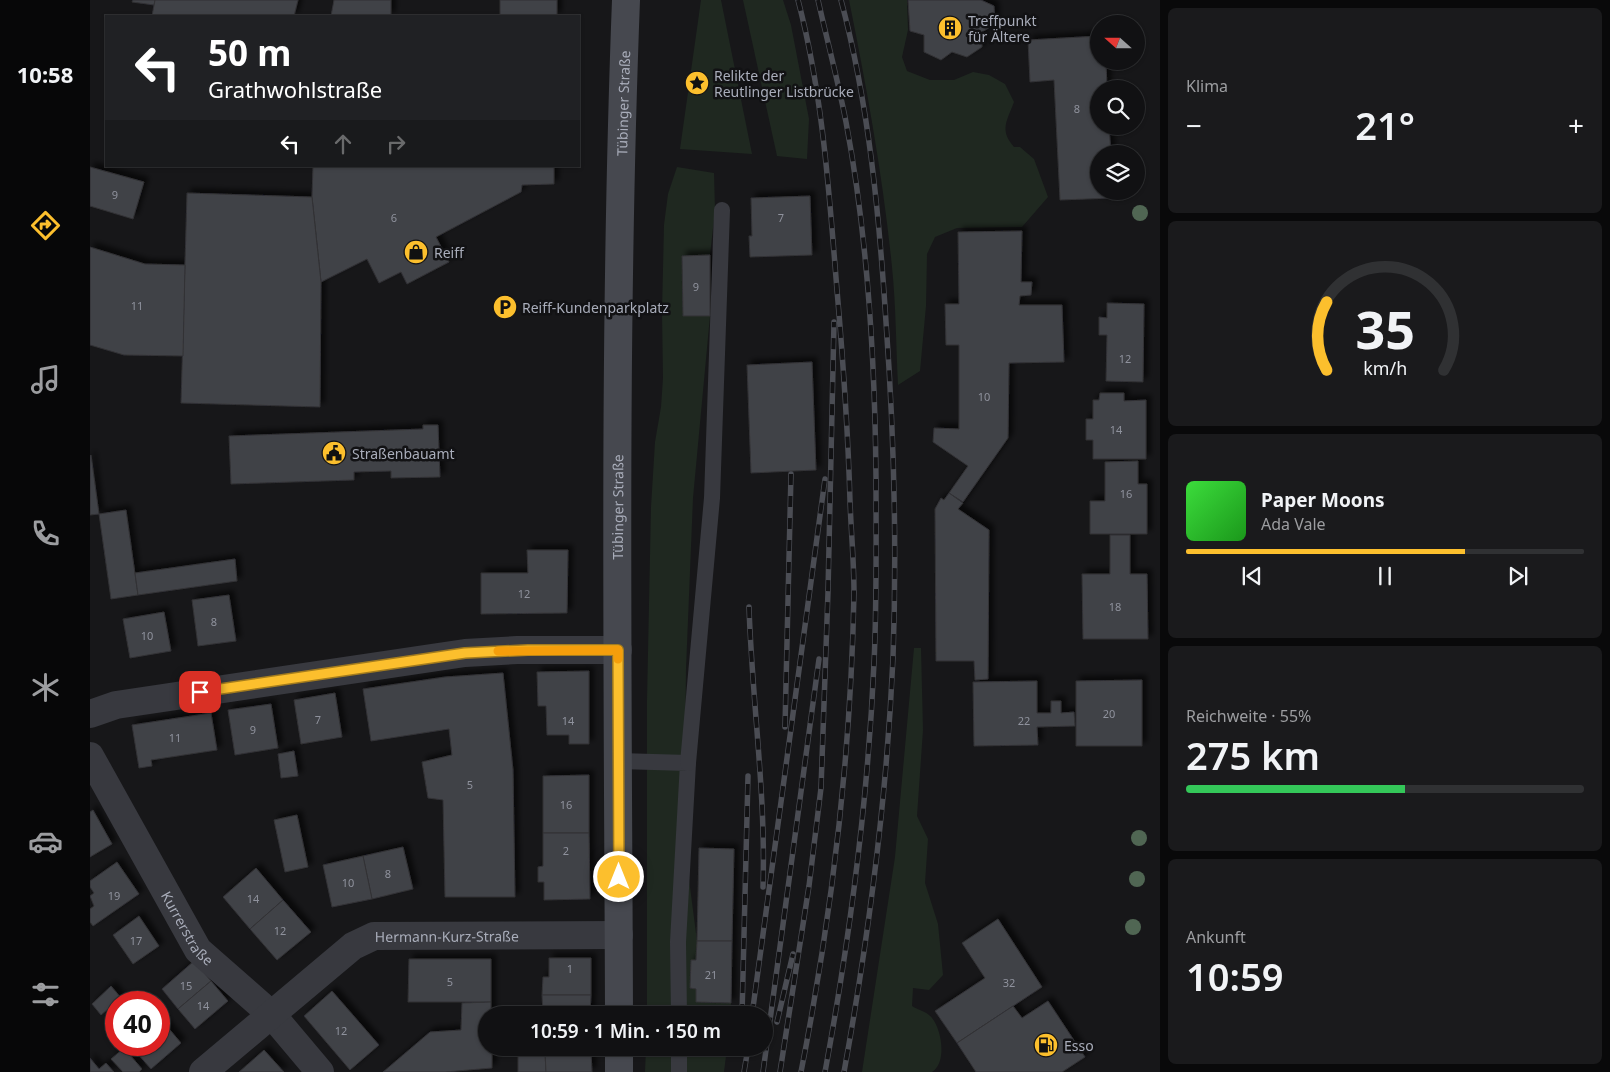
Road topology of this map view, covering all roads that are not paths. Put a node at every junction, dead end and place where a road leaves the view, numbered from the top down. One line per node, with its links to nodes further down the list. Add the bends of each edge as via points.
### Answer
1 (626, 0): 3 (street, Tübinger Straße, via 616,375)
2 (722, 210): 7 (lane, via 712,498)
3 (618, 650): 4 (street, via 465,653 116,705); 6 (street, Tübinger Straße)
4 (90, 714)
5 (90, 756): 11 (street, Kurrerstraße, via 198,950)
6 (619, 761): 7 (lane); 8 (street, Tübinger Straße)
7 (688, 763): 10 (lane, via 678,942)
8 (619, 935): 9 (street, Tübinger Straße); 11 (street, Hermann-Kurz-Straße, via 374,936 353,946)
9 (619, 1006)
10 (679, 1006)
11 (272, 1015): 14 (street, Hermann-Kurz-Straße); 15 (street, Kurrerstraße)
12 (619, 1056): 16 (street)
13 (679, 1056): 17 (lane)
14 (203, 1072)
15 (320, 1072)
16 (619, 1072)
17 (679, 1072)

